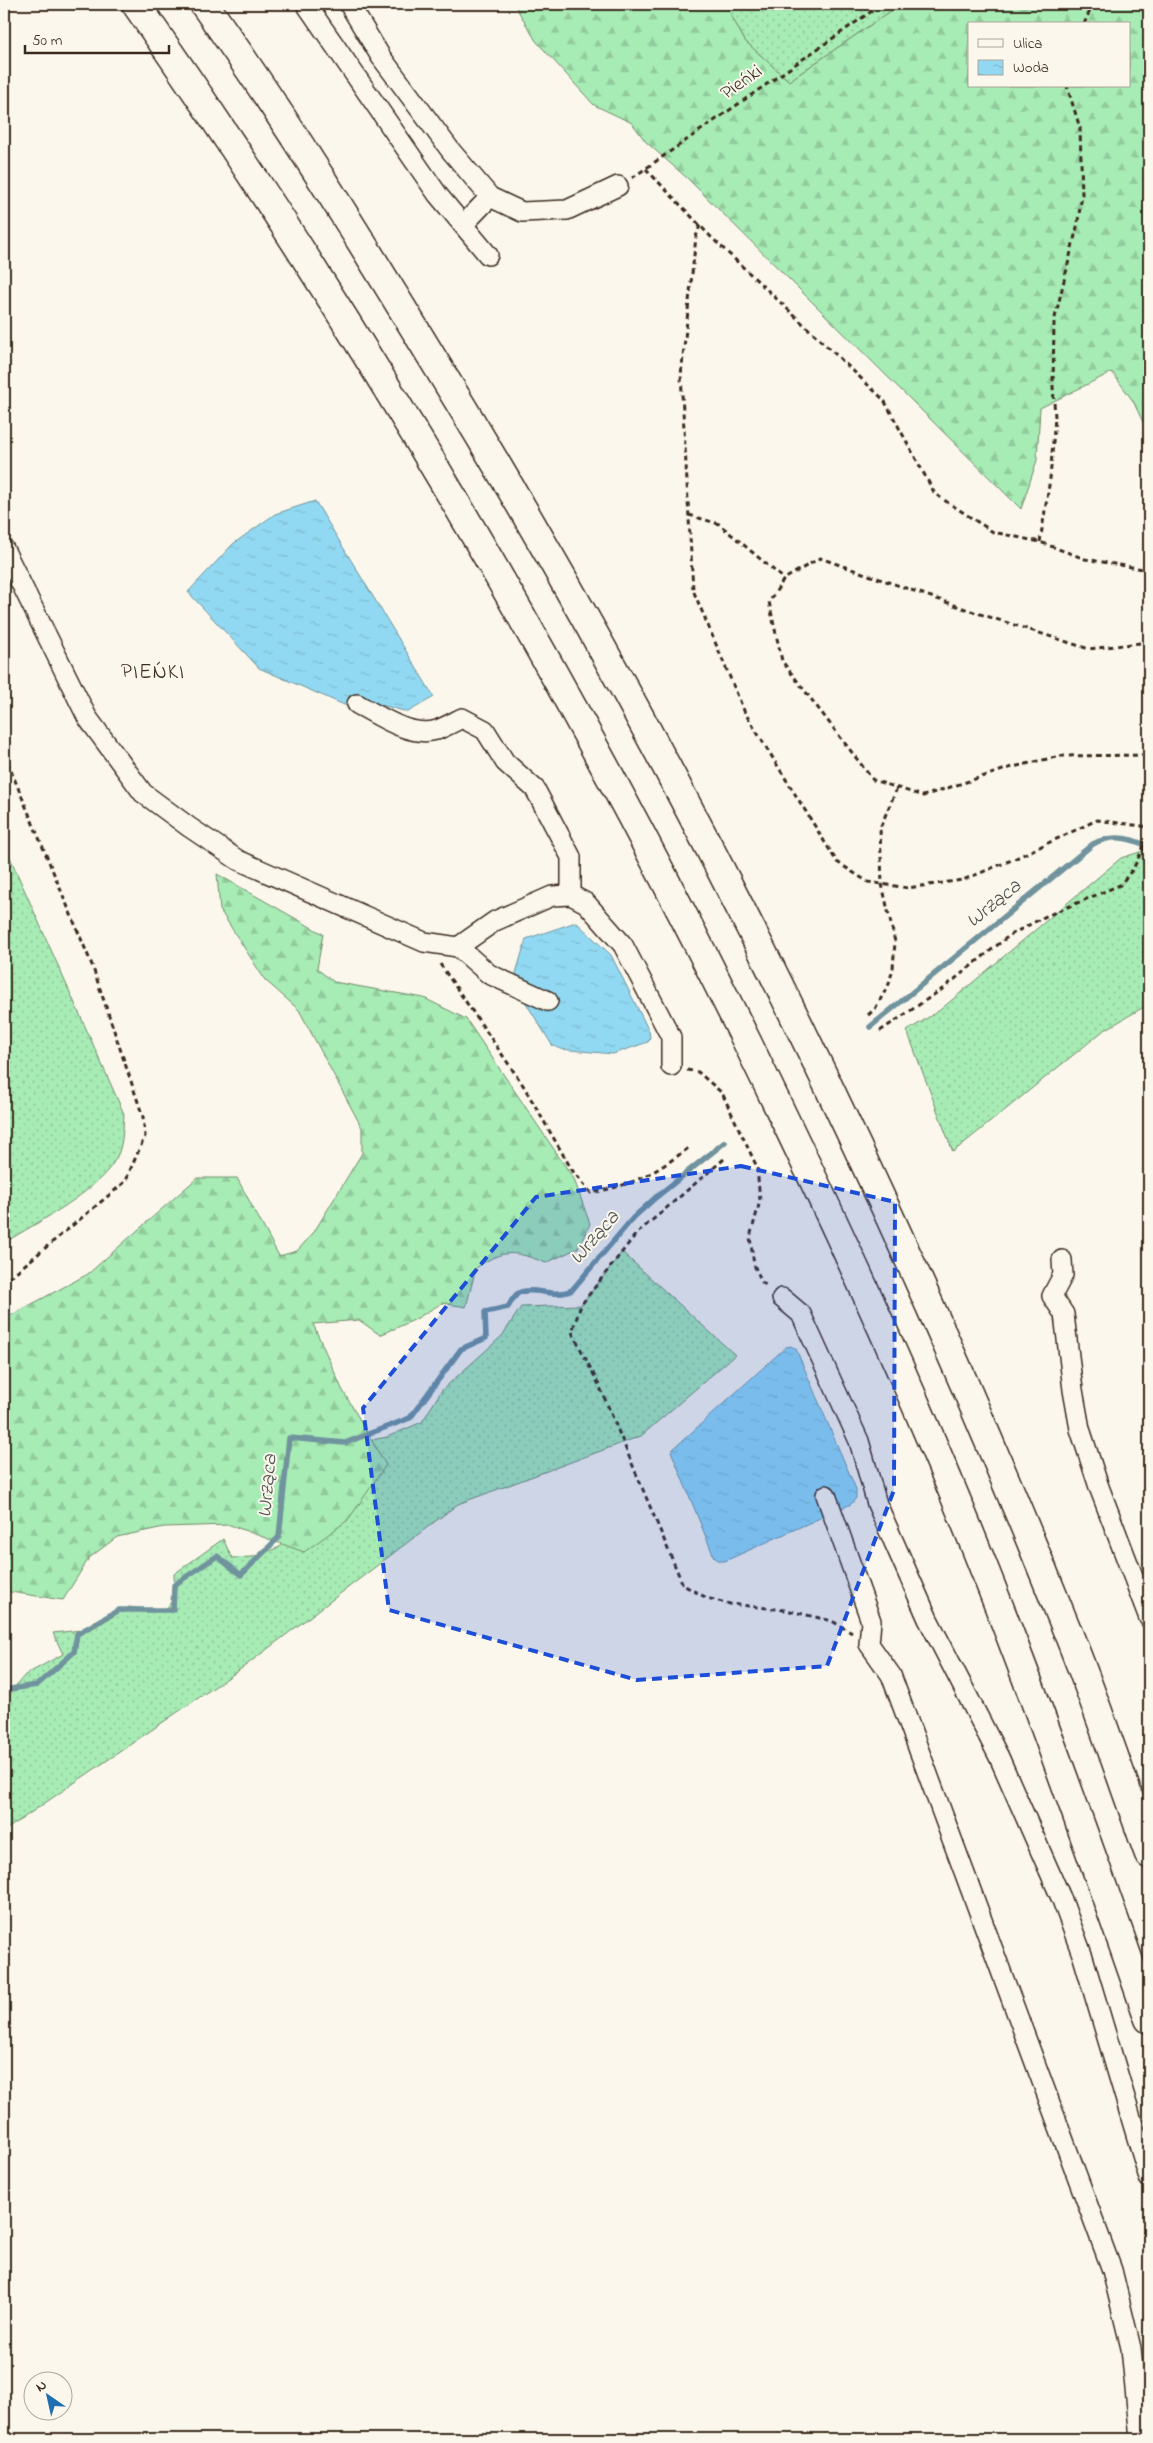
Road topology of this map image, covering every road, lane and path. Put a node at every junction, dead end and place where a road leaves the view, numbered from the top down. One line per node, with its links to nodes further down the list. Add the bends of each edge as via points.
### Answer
1 (136, 4): 44 (highway, via 313,268 452,492 575,708 670,888 799,1147 915,1406 1005,1623 1073,1800)
2 (204, 4): 43 (highway, via 360,240 499,466 622,681 712,849 844,1115 964,1381 1064,1622)
3 (306, 4): 12 (lane, via 438,195)
4 (349, 4): 11 (lane, via 381,57 451,151)
5 (882, 4): 9 (path, Pieńki)
6 (1094, 4): 7 (path)
7 (1085, 22)
8 (1068, 88): 16 (path, via 1080,128 1082,195 1054,322 1055,417)
9 (646, 169): 10 (path, Pieńki); 13 (path)
10 (618, 186): 11 (lane, via 567,210 522,212)
11 (490, 197): 12 (lane)
12 (463, 225): 14 (lane)
13 (700, 225): 15 (path, via 681,375); 16 (path, via 884,400 935,494 993,532)
14 (488, 255)
15 (689, 515): 19 (path, via 719,524); 27 (path, via 693,590 745,713 837,862 868,882)
16 (1040, 542): 18 (path, via 1085,559)
17 (4, 549): 29 (lane, via 87,717 144,793 238,860)
18 (1149, 570)
19 (784, 580): 20 (path, via 820,558 1088,649); 24 (path, via 769,602 782,661 873,780)
20 (1149, 642)
21 (357, 704): 28 (lane, via 404,728 417,731 436,730 462,718 485,730 505,762 535,789 571,857)
22 (4, 754): 38 (path, via 92,965 143,1117 145,1136 125,1182)
23 (1149, 755): 24 (path, via 1060,756 1009,768 923,796)
24 (897, 788): 27 (path, via 880,828)
25 (1149, 827): 27 (path, via 1097,820 963,880 908,888)
26 (1149, 836): 33 (path, via 1133,869 1120,885 1010,935 941,990)
27 (882, 884): 32 (path, via 895,942 893,968 889,984)
28 (571, 895): 30 (lane, via 552,896 495,921); 34 (lane, via 586,903 623,945 671,1037)
29 (419, 940): 30 (lane); 35 (path, via 445,970 523,1085 572,1170 591,1193 622,1187 658,1171)
30 (458, 947): 31 (lane, via 489,974)
31 (548, 1001)
32 (868, 1015)
33 (880, 1031)
34 (671, 1066): 39 (path, via 698,1072 722,1093 757,1167 760,1201 750,1237 754,1265 762,1282)
35 (691, 1146)
36 (724, 1159): 42 (path, via 636,1234 581,1305 572,1332 599,1384 684,1585 706,1598 730,1604 786,1610 832,1621)
37 (1062, 1260): 41 (lane, via 1062,1275 1052,1296 1064,1314 1080,1429 1098,1487)
38 (4, 1282)
39 (782, 1298): 45 (lane, via 801,1314 859,1441 877,1504 928,1618 999,1757 1062,1900 1083,1957)
40 (826, 1495): 42 (lane, via 871,1621)
41 (1149, 1618)
42 (869, 1644): 46 (lane, via 891,1675 1112,2270 1131,2348)
43 (1149, 1854)
44 (1149, 2019)
45 (1149, 2178)
46 (1140, 2439)

